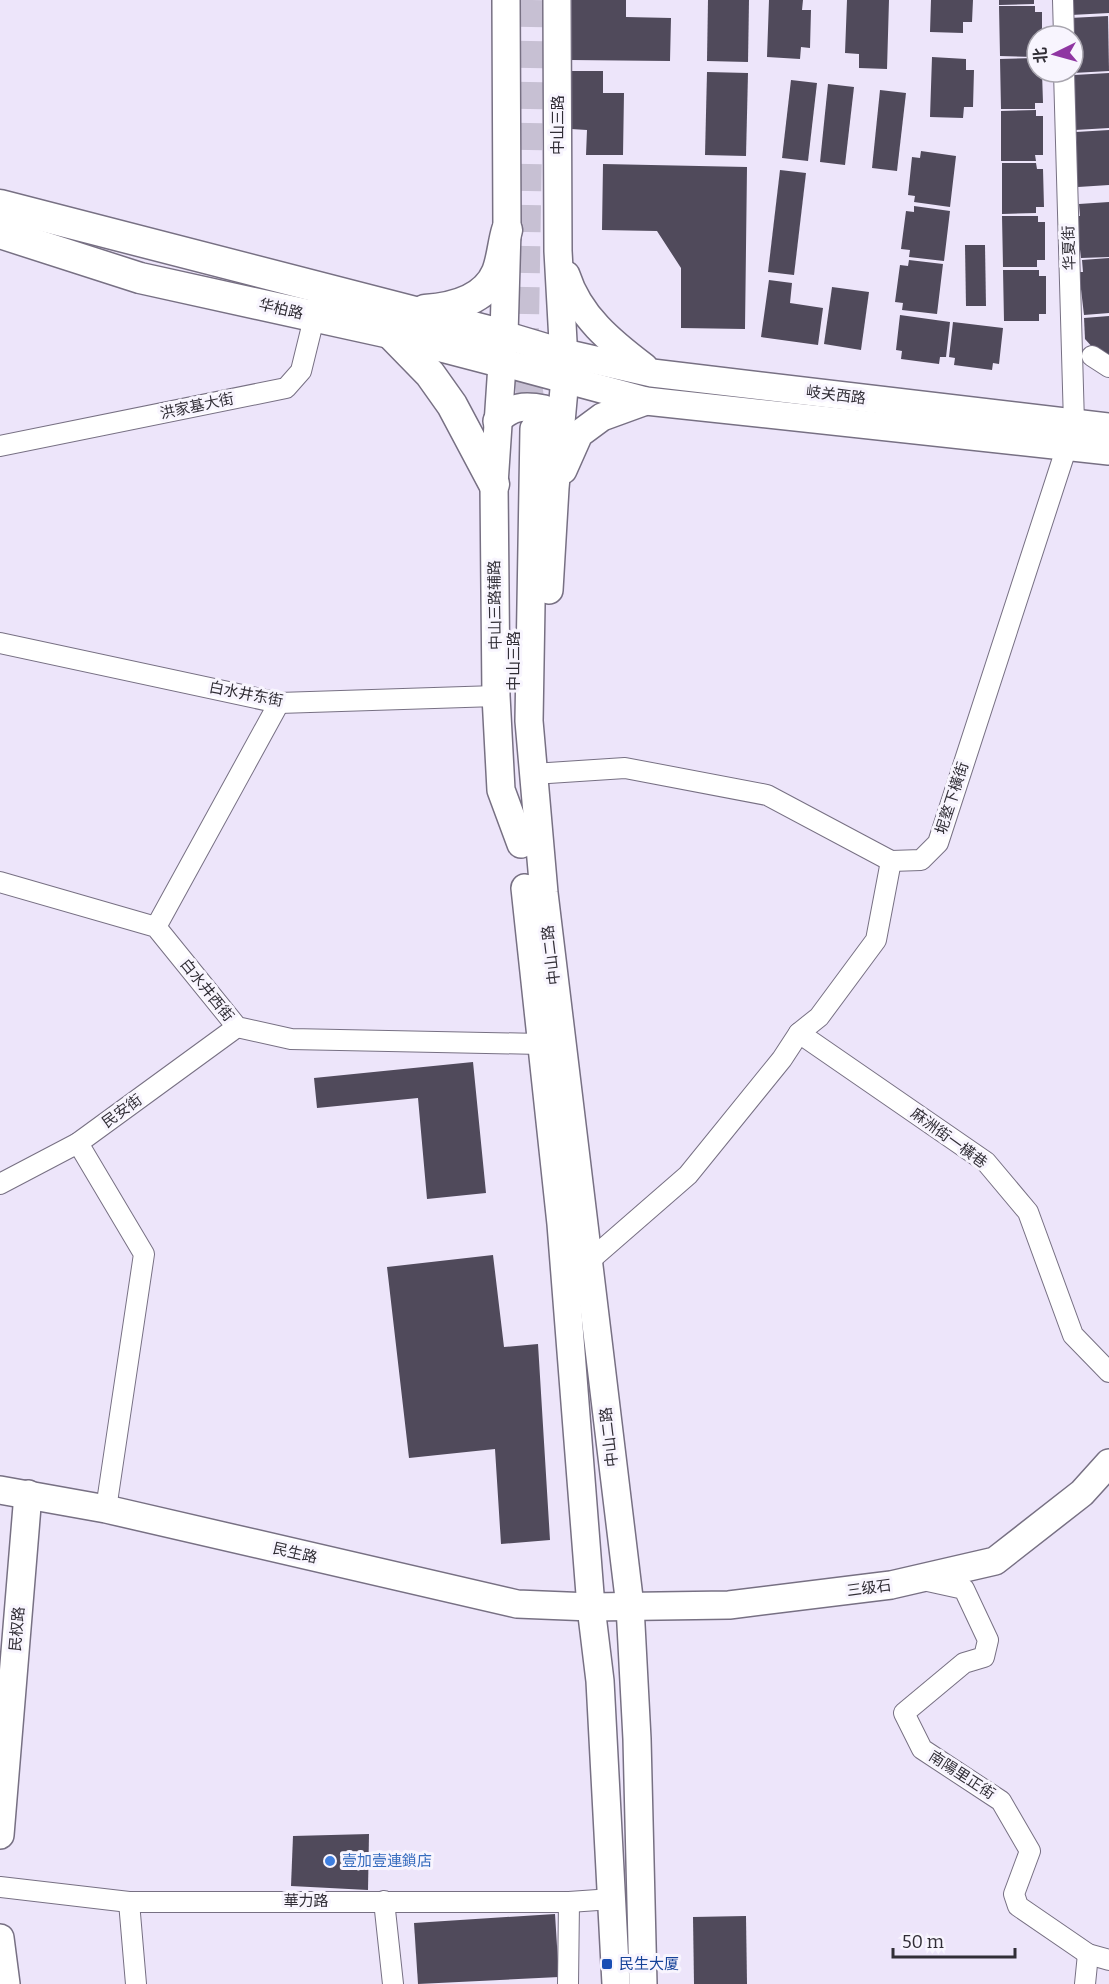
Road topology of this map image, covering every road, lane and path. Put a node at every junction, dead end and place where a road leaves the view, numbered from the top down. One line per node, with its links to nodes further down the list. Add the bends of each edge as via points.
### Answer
1 (506, 0): 7 (main road)
2 (557, 0): 9 (main road, 中山三路)
3 (1063, 0): 4 (street)
4 (1064, 24)
5 (1064, 84): 20 (street, 华夏街)
6 (0, 205): 10 (main road, 华柏路)
7 (507, 230): 11 (main road, via 497,273 486,288 451,308); 14 (main road, 中山三路辅路)
8 (0, 233): 12 (main road, 华柏路, via 140,278)
9 (558, 251): 15 (main road); 16 (main road, via 572,296 589,319)
10 (320, 287): 11 (main road, 华柏路); 12 (street, 洪家基大街)
11 (417, 310): 14 (main road, 华柏路)
12 (315, 317): 13 (main road, 华柏路); 22 (street, 洪家基大街, via 302,372 286,388)
13 (390, 333): 14 (main road, 华柏路); 24 (main road, via 430,374 452,405)
14 (502, 348): 15 (main road, 华柏路); 18 (main road, 中山三路辅路)
15 (565, 365): 16 (main road, 岐关西路); 17 (main road, 岐关西路); 21 (main road)
16 (652, 373): 20 (main road, 岐关西路)
17 (646, 401): 20 (main road, 岐关西路); 25 (main road, via 602,417 579,434)
18 (516, 426): 21 (main road, via 504,413 518,407 544,409 553,421); 24 (main road, 中山三路辅路); 29 (main road, 中山三路); 31 (main road, 中山三路, via 514,721)
19 (1109, 427): 20 (main road, 岐关西路)
20 (1070, 435): 23 (main road, 岐关西路); 32 (street, 坭墪下橫街, via 938,843 921,860)
21 (558, 442): 25 (main road)
22 (0, 446)
23 (1109, 451)
24 (494, 484): 27 (main road, 中山三路辅路)
25 (555, 488): 29 (main road, via 544,681)
26 (0, 643): 28 (street, 白水井东街)
27 (496, 696): 28 (street, 白水井东街); 31 (main road, 中山三路辅路, via 501,790)
28 (279, 703): 35 (street)
29 (529, 721): 30 (main road, 中山三路)
30 (533, 774): 32 (street, 坭墪下橫街, via 625,768 767,795); 34 (main road, 中山三路)
31 (521, 844): 34 (main road, 中山三路)
32 (891, 861): 37 (street, via 876,939 819,1017)
33 (0, 882): 35 (street)
34 (535, 893): 38 (main road, 中山二路); 41 (main road, 中山二路)
35 (156, 927): 36 (street, 白水井西街)
36 (237, 1027): 38 (street, 白水井西街, via 291,1039); 39 (street, 民安街)
37 (799, 1033): 41 (street, via 688,1175); 42 (street, 麻洲街一橫巷, via 986,1162 1028,1212 1073,1335)
38 (540, 1044): 49 (main road, 中山二路, via 561,1224)
39 (78, 1143): 40 (street, 民安街); 46 (street, via 144,1254)
40 (0, 1184)
41 (588, 1262): 48 (main road, 中山二路)
42 (1109, 1372)
43 (1109, 1463): 47 (main road, 三级石, via 1082,1493 995,1561)
44 (0, 1490): 45 (main road, 民生路)
45 (28, 1494): 46 (main road, 民生路); 50 (main road, 民权路)
46 (106, 1509): 49 (main road, 民生路, via 517,1604)
47 (920, 1579): 48 (main road, 三级石, via 729,1605); 57 (street, 南陽里正街, via 964,1589 988,1640 984,1658 964,1663 904,1713 922,1749 1001,1801 1030,1851 1014,1894 1018,1906)
48 (630, 1606): 49 (main road, 三级石); 64 (main road, 中山二路)
49 (591, 1607): 52 (main road, 中山二路, via 600,1681)
50 (0, 1835)
51 (0, 1887): 54 (street, 華力路)
52 (612, 1899): 55 (street, 華力路); 63 (main road, 中山二路)
53 (384, 1901): 54 (street, 華力路); 55 (street, 華力路); 61 (street)
54 (129, 1902): 60 (street)
55 (569, 1902): 62 (street)
56 (0, 1938): 59 (main road)
57 (1088, 1954): 58 (street, 南陽里正街); 65 (street)
58 (1109, 1960)
59 (6, 1984)
60 (136, 1984)
61 (393, 1984)
62 (568, 1984)
63 (616, 1984)
64 (643, 1984)
65 (1085, 1984)

